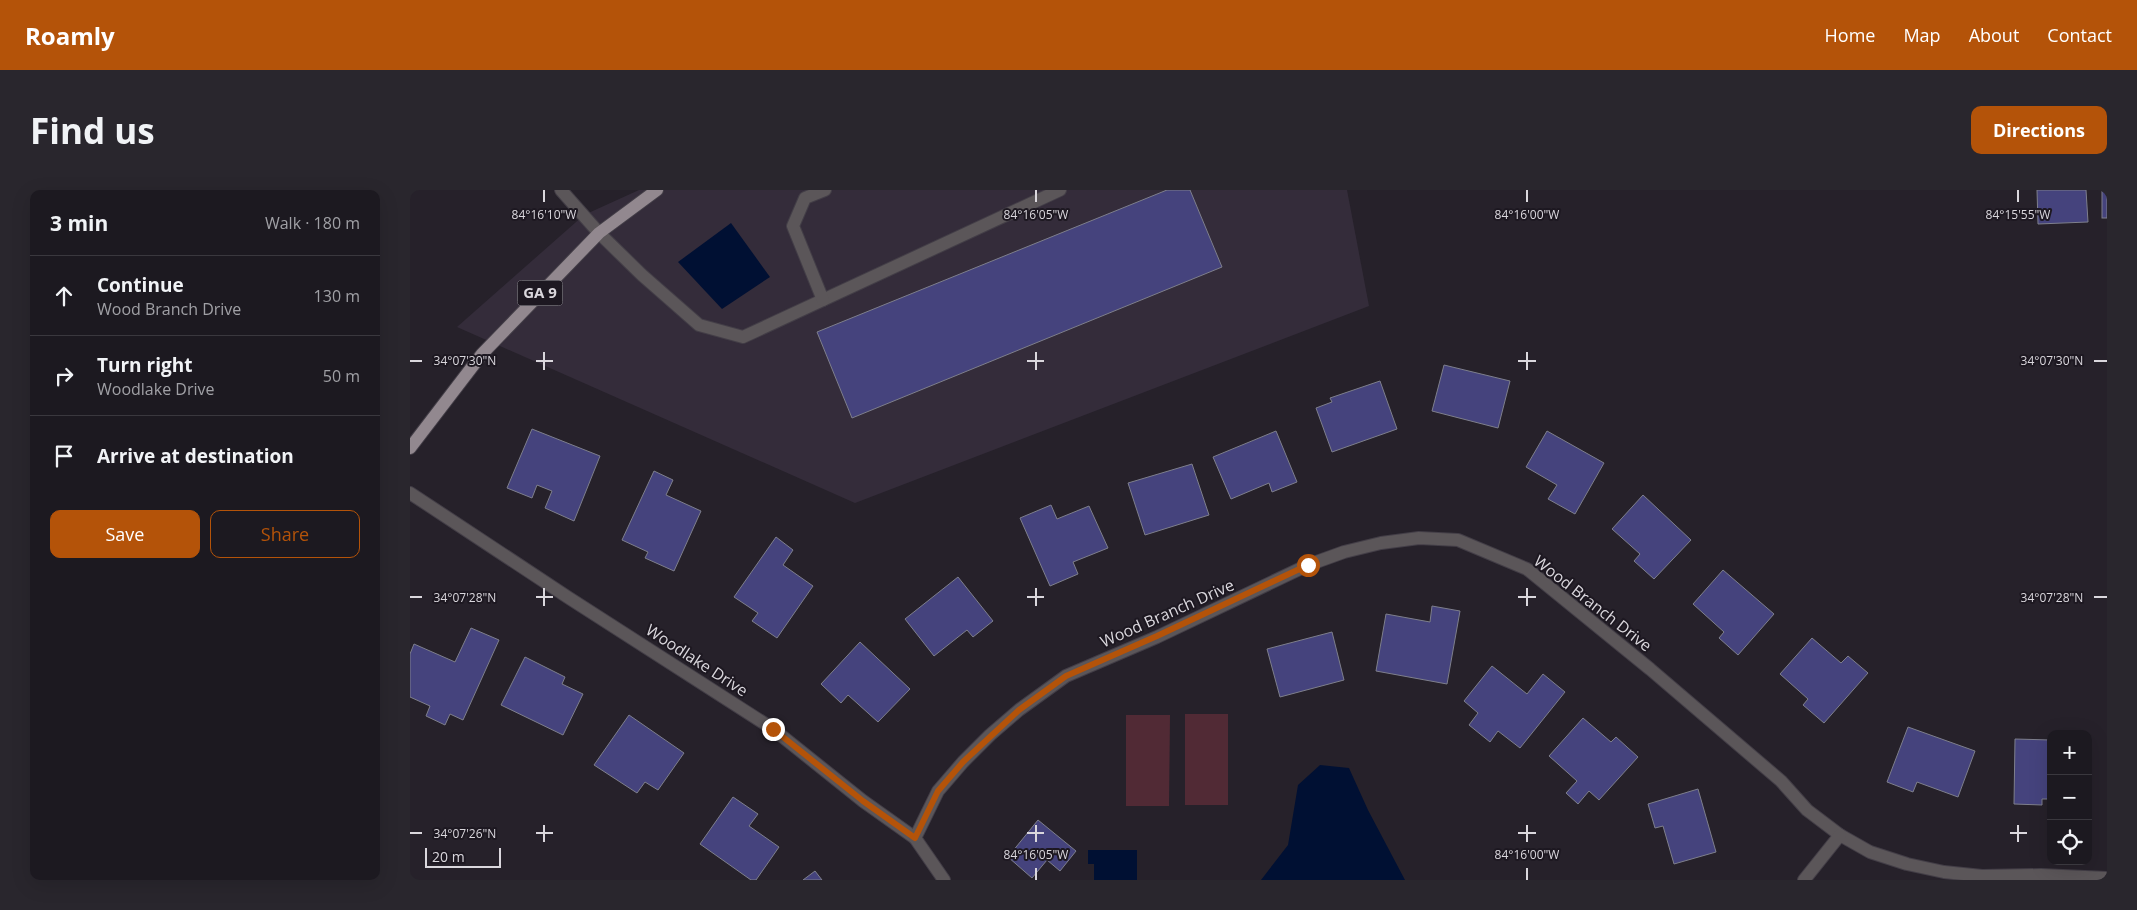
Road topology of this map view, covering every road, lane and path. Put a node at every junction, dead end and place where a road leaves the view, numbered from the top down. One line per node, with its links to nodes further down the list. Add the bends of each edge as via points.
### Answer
1 (561, 190): 5 (street)
2 (657, 190): 5 (main road, GA 9)
3 (825, 190): 6 (street, via 805,198 793,226)
4 (1060, 190): 6 (street)
5 (599, 233): 6 (street, via 699,325 743,338); 7 (main road, GA 9, via 482,354)
6 (823, 300)
7 (410, 448)
8 (410, 493): 10 (street, Woodlake Drive, via 773,729)
9 (1840, 835): 10 (street, Wood Branch Drive, via 1807,810 1781,781 1650,669 1527,569 1458,540 1419,538 1344,552 1308,565 1066,676 1019,710 963,762 938,791); 11 (street, Wood Branch Drive, via 1870,852 1944,872); 14 (street)
10 (915, 838): 13 (street, Woodlake Drive)
11 (2080, 878): 12 (street, Wood Branch Drive)
12 (2107, 878)
13 (944, 880)
14 (1804, 880)

